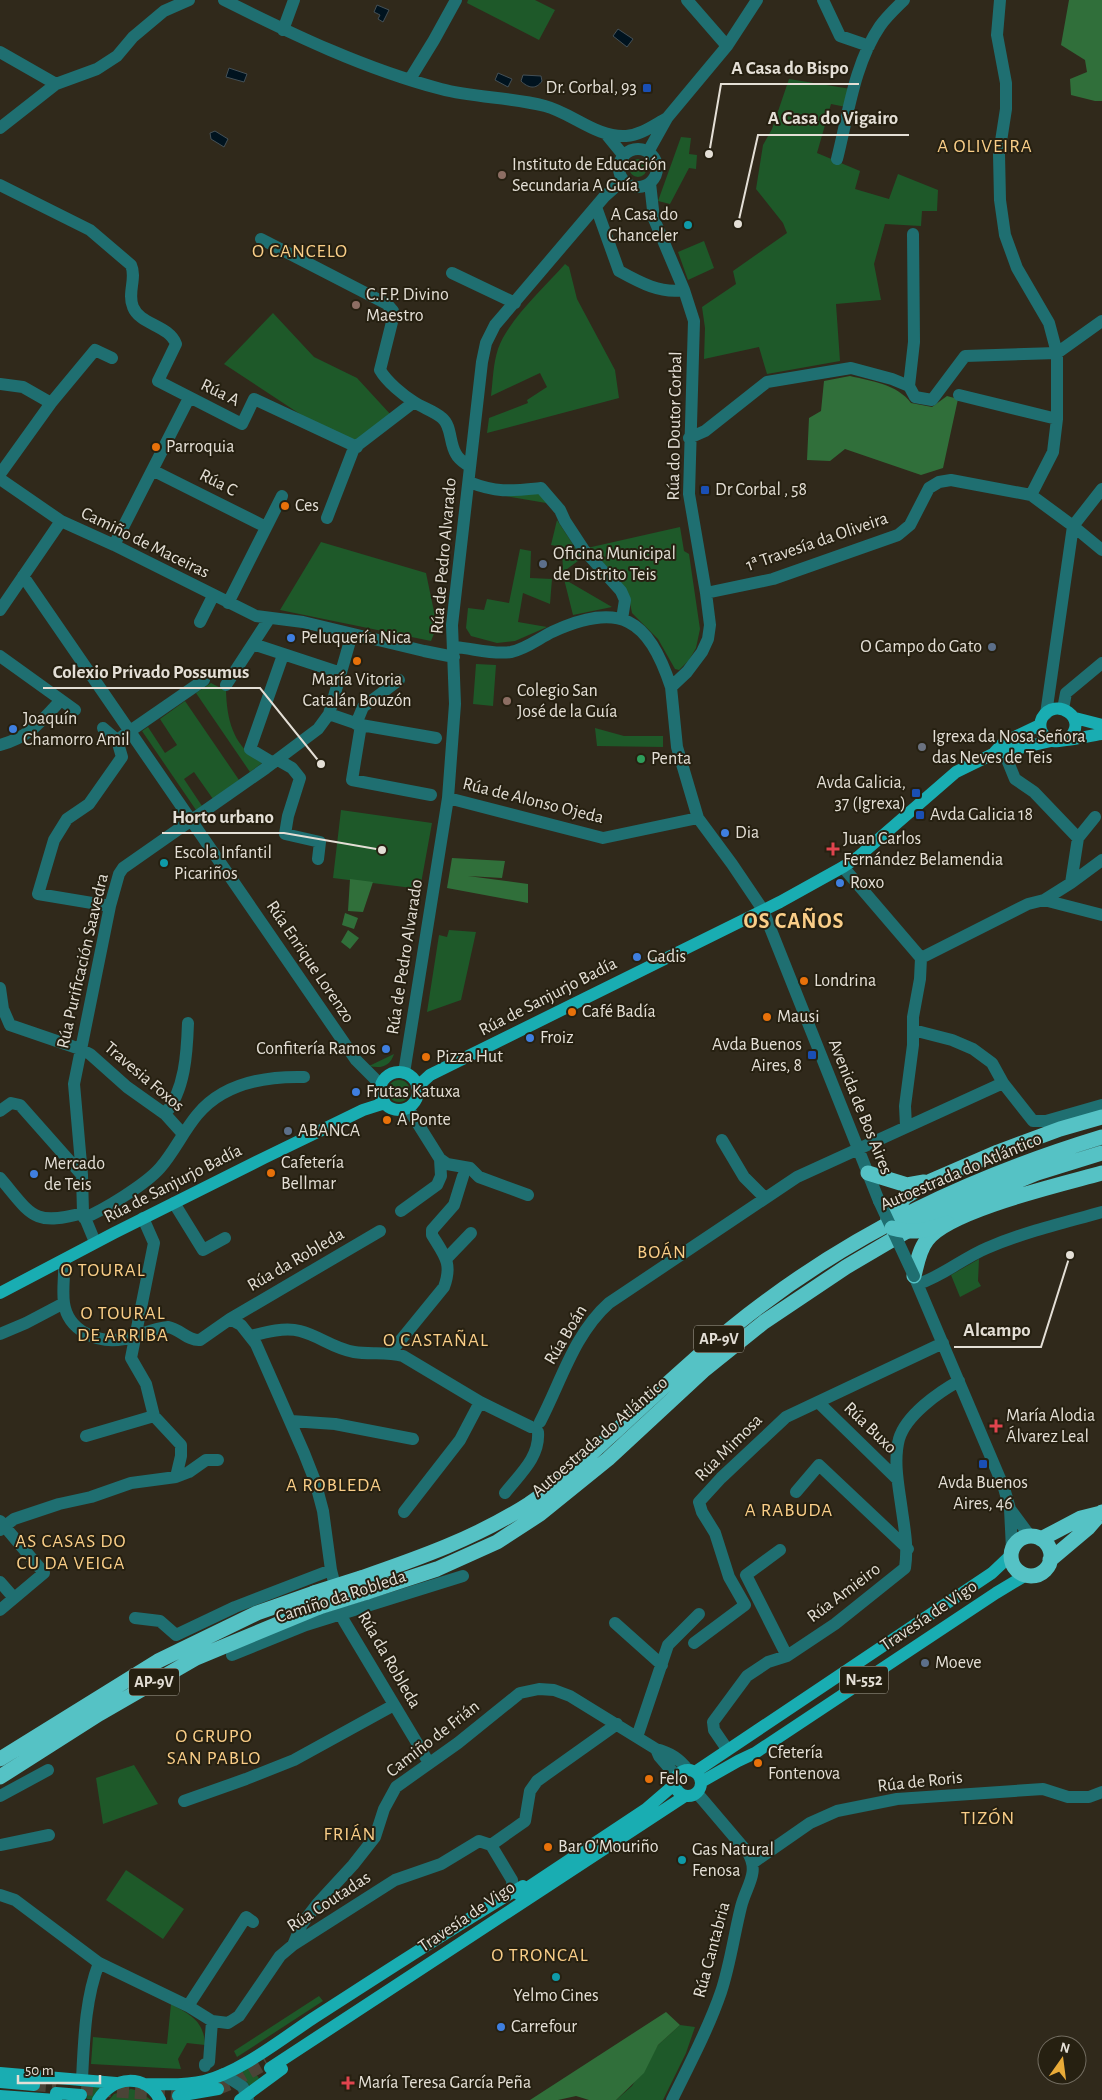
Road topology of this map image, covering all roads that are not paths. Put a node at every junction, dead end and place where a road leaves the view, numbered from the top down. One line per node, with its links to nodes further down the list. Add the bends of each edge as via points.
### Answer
1 (224, 0): 10 (street)
2 (294, 0): 10 (street)
3 (456, 0): 14 (street)
4 (687, 0): 11 (street)
5 (756, 0): 11 (street)
6 (823, 0): 12 (street, via 840,36)
7 (904, 0): 12 (street, via 880,26)
8 (1000, 0): 32 (street, via 998,35 1006,83 1006,109 999,154 1005,235 1017,268 1049,323)
9 (186, 1): 15 (street, via 164,11 133,37 117,56 97,68)
10 (283, 30): 14 (street)
11 (727, 46): 16 (street)
12 (869, 46): 21 (street)
13 (0, 52): 15 (street)
14 (410, 80): 18 (street, via 442,89 546,106)
15 (56, 84): 17 (street)
16 (667, 118): 18 (street, via 644,131 626,136); 19 (street)
17 (0, 128)
18 (606, 134): 20 (street)
19 (648, 152): 20 (street, via 638,149); 23 (street, Rúa do Doutor Corbal, via 657,165 656,175)
20 (624, 156): 22 (street, via 619,168)
21 (837, 159)
22 (623, 180): 23 (street, via 636,187); 25 (street, Rúa de Pedro Alvarado)
23 (650, 183): 29 (street, Rúa do Doutor Corbal, via 654,219)
24 (0, 185): 37 (street, Rúa A, via 90,230 131,265 134,271 132,307 138,315 173,336 176,344 158,381)
25 (596, 207): 29 (street, via 619,271 645,286 676,292); 30 (street, Rúa de Pedro Alvarado)
26 (913, 234): 35 (street, via 914,342)
27 (261, 239): 38 (street, via 387,304 393,311 393,318 380,370)
28 (452, 273): 30 (street)
29 (684, 290): 41 (street, Rúa do Doutor Corbal, via 695,334)
30 (514, 303): 43 (street, Rúa de Pedro Alvarado, via 486,343)
31 (1102, 321): 32 (street)
32 (1057, 353): 35 (street, via 965,356 932,400 915,397); 40 (street)
33 (112, 358): 39 (street, via 95,350)
34 (0, 384): 39 (street, via 23,387)
35 (908, 386): 41 (street, via 851,368 767,382 705,431)
36 (959, 395): 40 (street)
37 (189, 398): 42 (street, Rúa A, via 242,424 254,399); 44 (street)
38 (414, 402): 42 (street); 43 (street, via 443,418 455,453)
39 (51, 403): 45 (street)
40 (1057, 419): 49 (street, via 1053,452)
41 (689, 438): 58 (street, Rúa do Doutor Corbal, via 690,504)
42 (357, 447): 51 (street, via 344,471)
43 (470, 467): 47 (street, Rúa de Pedro Alvarado)
44 (154, 471): 54 (street, Rúa C); 55 (street)
45 (0, 474)
46 (0, 479): 52 (street, Camiño de Maceiras)
47 (469, 482): 62 (street, via 501,491 540,488 560,510 584,550 621,591 625,600); 67 (street, Rúa de Pedro Alvarado, via 452,625)
48 (1102, 489): 53 (street)
49 (1031, 495): 53 (street, 1ª Travesía da Oliveira); 58 (street, 1ª Travesía da Oliveira, via 951,480 939,482 929,488 910,525 898,535 773,579)
50 (282, 496): 54 (street)
51 (327, 518)
52 (61, 521): 55 (street, Camiño de Maceiras); 57 (street)
53 (1073, 526): 56 (street, 1ª Travesía da Oliveira); 79 (street, via 1050,675)
54 (266, 527): 60 (street)
55 (114, 545): 59 (street, Camiño de Maceiras)
56 (1102, 550)
57 (23, 576): 61 (street); 84 (street, Rúa Enrique Lorenzo)
58 (706, 593): 75 (street, Rúa do Doutor Corbal, via 710,625 708,639 687,672)
59 (213, 596): 60 (street, Camiño de Maceiras); 64 (street, Camiño de Maceiras)
60 (228, 603): 63 (street, Camiño de Maceiras)
61 (0, 610)
62 (622, 618): 67 (street, Camiño de Maceiras, via 588,618 510,652); 75 (street, via 656,647)
63 (269, 619): 65 (street, Camiño de Maceiras, via 303,622); 66 (street)
64 (200, 622)
65 (352, 634): 67 (street, Camiño de Maceiras); 71 (street, Rúa Purificación Saavedra)
66 (253, 644): 68 (street); 74 (street)
67 (454, 652): 94 (street, Rúa de Pedro Alvarado, via 454,733)
68 (283, 655): 71 (street); 92 (street, via 250,749)
69 (0, 656): 76 (street)
70 (1102, 663): 79 (street, via 1066,693)
71 (341, 673): 78 (street, Rúa Purificación Saavedra)
72 (204, 680): 84 (street)
73 (399, 680): 81 (street, via 363,707)
74 (226, 685)
75 (671, 687): 96 (street, via 677,747)
76 (61, 700): 77 (street); 90 (street, via 33,730 16,741)
77 (75, 710)
78 (328, 714): 81 (street); 92 (street, Rúa Purificación Saavedra, via 318,729)
79 (1052, 714): 80 (main road); 89 (main road, via 1044,736); 91 (main road, via 1004,742)
80 (1075, 718): 82 (main road); 87 (main road, via 1075,728)
81 (359, 724): 86 (street); 93 (street, via 352,780)
82 (1102, 725)
83 (103, 728): 88 (street)
84 (130, 730): 88 (street); 97 (street, Rúa Enrique Lorenzo)
85 (1102, 734): 87 (main road)
86 (436, 738)
87 (1068, 739): 89 (main road)
88 (117, 740): 104 (street, via 122,757 89,804 67,819 54,840 38,894)
89 (1051, 741): 91 (main road)
90 (0, 745)
91 (998, 753): 98 (street, via 1015,779 1034,792); 101 (main road, Rúa de Sanjurjo Badía, via 956,772)
92 (275, 761): 97 (street, Rúa Purificación Saavedra); 99 (street, via 292,768 300,778 285,834 320,842)
93 (431, 795)
94 (448, 798): 96 (street, Rúa de Alonso Ojeda, via 603,838); 114 (street, Rúa de Pedro Alvarado)
95 (1095, 817): 98 (street)
96 (698, 818): 105 (street)
97 (191, 820): 104 (street, Rúa Purificación Saavedra, via 123,868); 116 (street, Rúa Enrique Lorenzo)
98 (1078, 838): 102 (street)
99 (318, 859)
100 (1102, 860): 102 (street)
101 (843, 867): 105 (main road, Rúa de Sanjurjo Badía); 107 (street)
102 (1071, 883): 103 (street)
103 (1044, 900): 106 (street); 107 (street, via 1028,904)
104 (110, 906): 112 (street, Rúa Purificación Saavedra)
105 (762, 910): 114 (main road, Rúa de Sanjurjo Badía, via 430,1075); 126 (street, Avenida de Bos Aires)
106 (1102, 915)
107 (921, 958): 111 (street)
108 (0, 988): 110 (street)
109 (188, 1023): 120 (street, via 186,1058 172,1105)
110 (5, 1028): 112 (street, Travesia Foxos)
111 (913, 1030): 115 (street, via 974,1049 992,1063); 122 (street)
112 (80, 1049): 120 (street, Travesia Foxos); 131 (street, Rúa Purificación Saavedra, via 74,1084)
113 (304, 1077): 123 (street, via 273,1077 246,1083 218,1095)
114 (411, 1079): 116 (main road, Rúa de Sanjurjo Badía, via 393,1073 388,1076); 118 (main road, Rúa de Sanjurjo Badía, via 416,1099)
115 (1003, 1083): 117 (street, via 1033,1121 1046,1121); 122 (street, Rúa Boán)
116 (382, 1093): 118 (main road, via 395,1110); 137 (main road, Rúa de Sanjurjo Badía, via 363,1110)
117 (1102, 1106)
118 (408, 1108): 128 (street)
119 (0, 1111): 131 (street, via 11,1103 20,1105)
120 (165, 1114): 123 (street, Travesia Foxos)
121 (1102, 1117): 134 (highway, via 998,1152)
122 (906, 1126): 126 (street, Rúa Boán)
123 (183, 1134): 140 (street, via 160,1169 99,1212)
124 (1102, 1137): 186 (highway, Autoestrada do Atlántico / AP-9V, bridge, via 977,1181 909,1211 855,1242 749,1315 530,1503 485,1530 432,1554 361,1578)
125 (722, 1140): 136 (street, via 744,1177)
126 (858, 1149): 129 (street, Avenida de Bos Aires); 136 (street, Rúa Boán, via 797,1177)
127 (1102, 1153): 186 (highway, Autoestrada do Atlántico / AP-9V, bridge, via 1037,1173 947,1210 846,1267 764,1322 703,1371 608,1459 540,1514 497,1542 437,1569 368,1592)
128 (440, 1159): 135 (street, via 447,1164 470,1168 479,1177); 138 (street, via 441,1176 437,1185)
129 (868, 1173): 134 (highway, via 907,1185); 143 (street, Avenida de Bos Aires, bridge)
130 (1102, 1173): 142 (highway, via 998,1203)
131 (82, 1176): 140 (street, Rúa Purificación Saavedra)
132 (464, 1176): 148 (street, via 454,1204 432,1230)
133 (0, 1178): 140 (street, via 33,1216 49,1220)
134 (930, 1181): 143 (highway, via 905,1197)
135 (528, 1195)
136 (764, 1198): 164 (street, Rúa Boán, via 596,1315 573,1352)
137 (174, 1203): 141 (main road, Rúa de Sanjurjo Badía); 146 (street, via 203,1250)
138 (401, 1211)
139 (1100, 1213): 150 (street, via 1053,1224 986,1249 930,1280)
140 (83, 1215): 147 (street, Rúa Purificación Saavedra)
141 (143, 1218): 147 (main road, Rúa de Sanjurjo Badía); 155 (street, via 154,1243)
142 (947, 1223): 143 (highway, bridge, via 910,1232); 150 (highway, via 927,1239 917,1260)
143 (890, 1224): 150 (street, Avenida de Bos Aires, bridge)
144 (380, 1231): 153 (street, Rúa da Robleda)
145 (472, 1233): 148 (street)
146 (225, 1238)
147 (95, 1242): 149 (main road, Rúa de Sanjurjo Badía)
148 (446, 1259): 158 (street, via 448,1275 444,1287)
149 (64, 1260): 151 (main road, Rúa de Sanjurjo Badía); 152 (street, Rúa da Robleda)
150 (916, 1280): 157 (street, Avenida de Bos Aires)
151 (0, 1293)
152 (64, 1303): 154 (street); 155 (street, Rúa da Robleda, via 75,1326 90,1336 110,1340)
153 (230, 1319): 155 (street, Rúa da Robleda, via 200,1340 168,1327); 156 (street, Rúa da Robleda)
154 (0, 1334)
155 (135, 1336): 162 (street, via 131,1358 146,1384)
156 (251, 1336): 158 (street, via 278,1330 298,1330 338,1349 360,1353); 163 (street, Rúa da Robleda)
157 (943, 1343): 159 (street, Avenida de Bos Aires); 161 (street, Rúa Mimosa)
158 (391, 1352): 160 (street)
159 (959, 1381): 169 (street, Rúa Amieiro, via 930,1400 904,1427 899,1439); 172 (street, Avenida de Bos Aires)
160 (480, 1402): 164 (street); 173 (street, via 460,1440)
161 (818, 1402): 169 (street, Rúa Buxo); 192 (street, Rúa Mimosa, via 786,1417 700,1502 702,1512 715,1533 729,1577 745,1605)
162 (154, 1416): 165 (street); 168 (street, via 181,1445)
163 (291, 1421): 166 (street, via 335,1424); 181 (street, Rúa da Robleda, via 315,1482 323,1512)
164 (536, 1427): 171 (street, Rúa Boán, via 536,1454)
165 (86, 1436)
166 (413, 1439)
167 (218, 1460): 168 (street, via 206,1460)
168 (176, 1477): 175 (street, via 131,1483 33,1512)
169 (897, 1479): 177 (street, Rúa Amieiro)
170 (796, 1492): 177 (street, via 819,1465)
171 (505, 1493)
172 (1010, 1509): 176 (street, Avenida de Bos Aires); 179 (street, Avenida de Bos Aires)
173 (404, 1512)
174 (1102, 1512): 176 (highway, N-552); 180 (highway)
175 (1, 1525): 185 (street, via 44,1573)
176 (1036, 1538): 179 (highway, N-552, via 1020,1539); 180 (highway, via 1049,1548)
177 (908, 1549): 194 (street, Rúa Amieiro, via 905,1568 836,1624)
178 (780, 1550): 194 (street, via 746,1575)
179 (1011, 1552): 183 (highway, via 1013,1566); 200 (main road, Travesía de Vigo / N-552, via 992,1573)
180 (1050, 1560): 183 (highway, N-552, via 1044,1571)
181 (331, 1570): 188 (street, Rúa da Robleda); 190 (street, via 235,1607 176,1635 160,1621)
182 (463, 1576): 188 (street, Camiño da Robleda)
183 (1026, 1576): 206 (main road, Travesía de Vigo / N-552, via 996,1592 755,1753)
184 (0, 1582): 185 (street)
185 (14, 1598): 187 (street)
186 (316, 1600): 201 (highway, Autoestrada do Atlántico / AP-9V, via 258,1613 207,1636 158,1661); 204 (highway, Autoestrada do Atlántico / AP-9V, via 196,1658)
187 (0, 1610)
188 (342, 1614): 193 (street, Camiño da Robleda); 196 (street, Rúa da Robleda, via 347,1628)
189 (699, 1614): 195 (street, via 668,1645)
190 (135, 1618)
191 (615, 1623): 195 (street)
192 (694, 1643)
193 (232, 1655)
194 (787, 1656): 200 (street, Rúa Amieiro, via 768,1662 747,1676 715,1718 712,1726)
195 (662, 1665): 198 (street)
196 (394, 1705): 202 (street, Rúa da Robleda); 209 (street, via 294,1760)
197 (617, 1724): 198 (street, Camiño de Frián); 202 (street, Camiño de Frián, via 570,1696 538,1689 520,1693); 212 (street, Rúa Coutadas, via 537,1781 530,1791 526,1821)
198 (637, 1737): 199 (street, Camiño de Frián)
199 (656, 1749): 205 (street, Camiño de Frián); 206 (street, Camiño de Frián, via 677,1758)
200 (727, 1749): 206 (main road, Travesía de Vigo / N-552)
201 (0, 1759)
202 (429, 1763): 218 (street, Camiño de Frián, via 396,1787 374,1837 302,1924)
203 (48, 1770): 208 (street)
204 (0, 1778)
205 (676, 1781): 206 (main road, N-552, via 681,1772); 206 (main road, via 678,1791); 214 (main road, Travesía de Vigo / N-552, via 646,1809)
206 (693, 1783): 213 (street); 214 (main road, Travesía de Vigo / N-552)
207 (1102, 1792): 213 (street, Rúa de Roris, via 1089,1797 1068,1797 1043,1789 897,1799 837,1811 810,1823)
208 (0, 1796)
209 (184, 1801)
210 (49, 1835): 211 (street)
211 (0, 1845)
212 (490, 1845): 215 (street, via 512,1880); 218 (street, Rúa Coutadas, via 479,1841 441,1864 395,1880)
213 (754, 1862): 238 (street, Rúa Cantabria, via 755,1870 742,1904 722,1990)
214 (563, 1869): 215 (main road, N-552); 223 (main road, Travesía de Vigo); 234 (main road, N-552, via 404,1988 264,2080)
215 (513, 1892): 225 (main road, N-552)
216 (0, 1895): 219 (street, via 16,1900)
217 (254, 1922): 220 (street, via 246,1917)
218 (293, 1945): 221 (street, Rúa Coutadas, via 280,1956 239,2016 228,2023)
219 (99, 1964): 220 (street); 230 (street, via 89,2002)
220 (188, 2006): 221 (street)
221 (212, 2021): 222 (street, via 209,2062)
222 (205, 2065)
223 (268, 2066)
224 (0, 2073): 230 (main road)
225 (224, 2074): 228 (main road, N-552, via 193,2083); 234 (street, via 243,2087)
226 (0, 2082): 229 (main road, via 35,2088)
227 (116, 2082): 228 (main road); 230 (main road); 235 (main road)
228 (144, 2084): 236 (main road)
229 (0, 2088)
230 (81, 2088): 231 (main road)
231 (56, 2093): 232 (main road)
232 (0, 2096)
233 (178, 2096): 237 (main road, via 220,2091)
234 (245, 2098)
235 (98, 2100)
236 (160, 2100)
237 (196, 2100)
238 (672, 2100)

